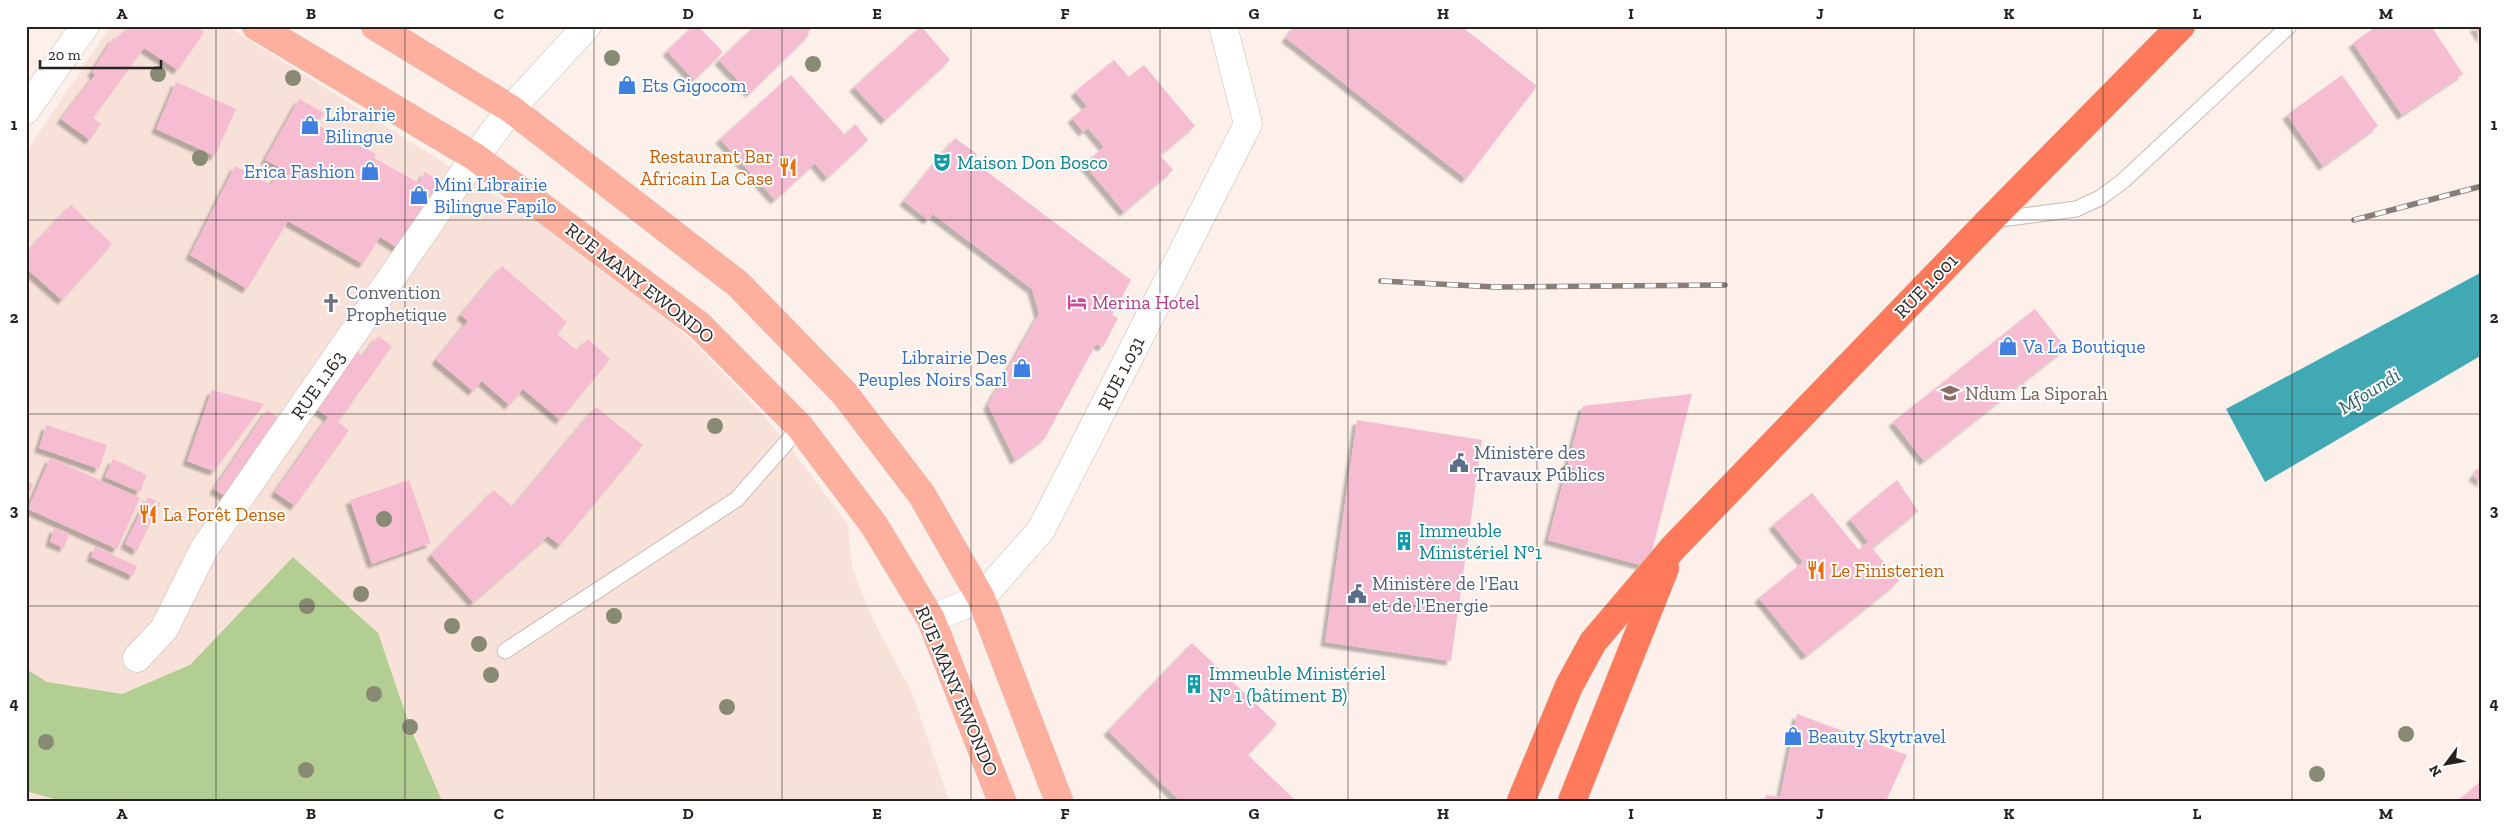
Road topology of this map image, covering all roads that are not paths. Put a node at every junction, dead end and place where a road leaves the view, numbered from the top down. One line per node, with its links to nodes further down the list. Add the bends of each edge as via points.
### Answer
1 (85, 26): 9 (street)
2 (256, 26): 10 (main road, RUE MANY EWONDO)
3 (375, 26): 8 (main road)
4 (587, 26): 8 (street, RUE 1.163)
5 (1223, 26): 14 (street, RUE 1.031, via 1248,124 1041,530)
6 (2181, 26): 11 (highway, RUE 1.001)
7 (2289, 26): 11 (lane, via 2123,181 2100,198 2076,209)
8 (511, 109): 10 (street, RUE 1.163); 14 (main road, via 738,284 844,393 922,495)
9 (26, 110)
10 (475, 157): 12 (main road, RUE MANY EWONDO, via 699,325); 17 (street, RUE 1.163, via 204,549 164,629)
11 (1989, 221): 13 (highway, RUE 1.001)
12 (800, 427): 15 (main road, RUE MANY EWONDO, via 874,526); 16 (lane, via 737,499)
13 (1673, 548): 20 (highway, RUE 1.001, via 1593,642 1568,686); 21 (highway)
14 (981, 598): 15 (street, RUE 1.031); 19 (main road)
15 (931, 619): 18 (main road, RUE MANY EWONDO)
16 (505, 651)
17 (137, 658)
18 (1002, 801)
19 (1059, 801)
20 (1521, 801)
21 (1572, 801)

